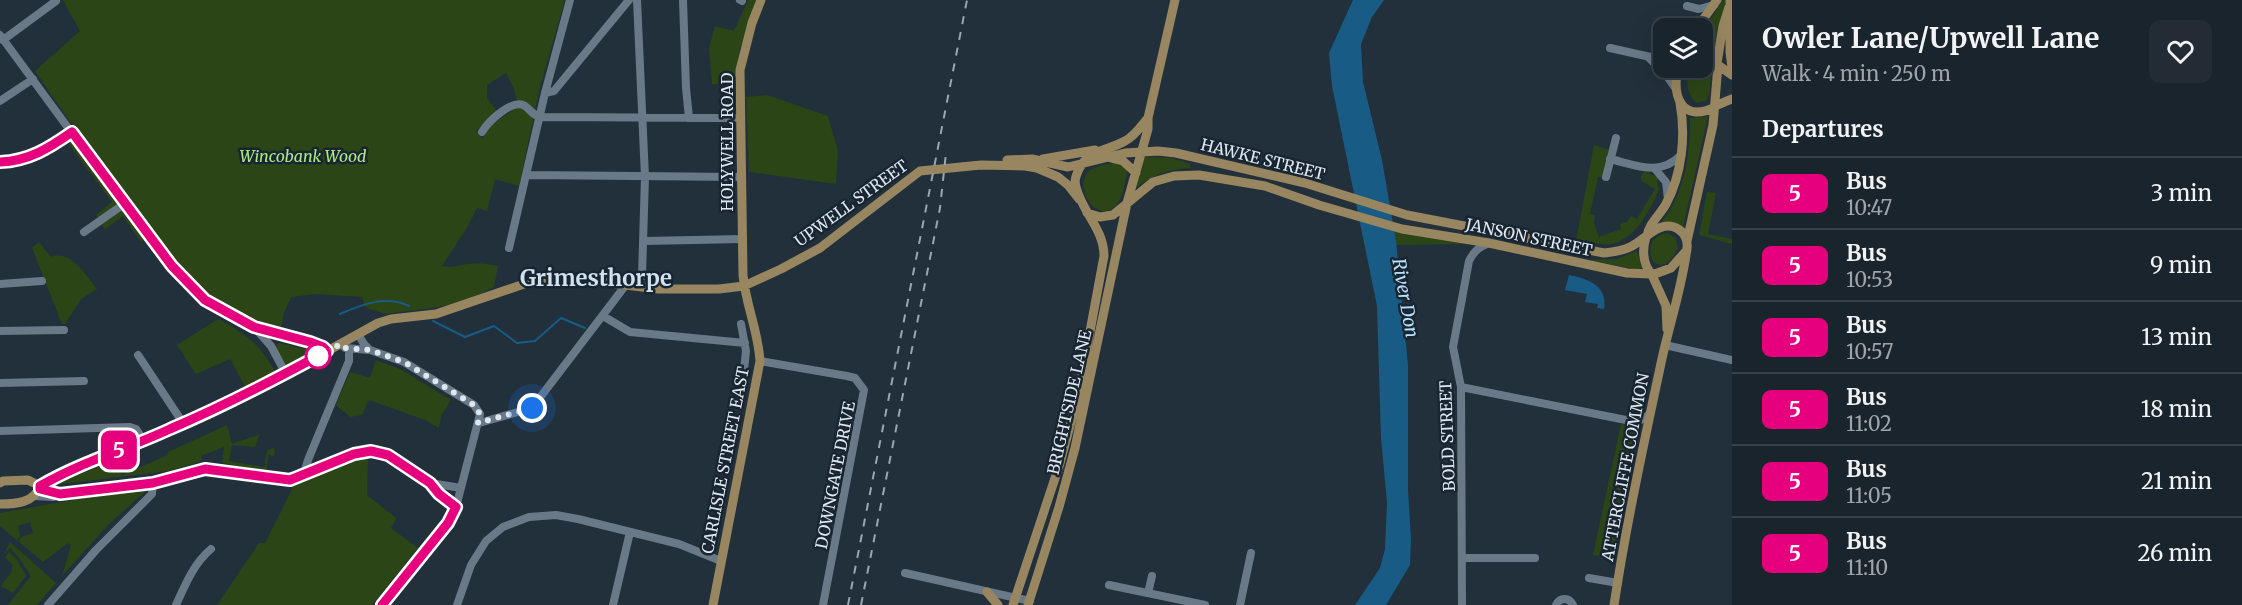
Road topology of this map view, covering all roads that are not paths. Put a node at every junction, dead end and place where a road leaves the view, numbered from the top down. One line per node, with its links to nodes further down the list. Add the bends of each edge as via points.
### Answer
1 (570, 0): 27 (street)
2 (629, 0): 27 (street, via 554,91)
3 (637, 0): 33 (street)
4 (684, 0): 34 (street)
5 (761, 0): 35 (main road, HOLYWELL ROAD, via 740,70)
6 (1175, 0): 36 (main road)
7 (56, 1): 16 (street)
8 (1731, 1): 12 (main road); 21 (main road)
9 (1715, 2): 11 (street); 14 (main road)
10 (1687, 6): 11 (street)
11 (1700, 9): 13 (street)
12 (1732, 15): 15 (main road)
13 (1699, 18)
14 (1704, 18)
15 (1731, 34): 22 (main road)
16 (2, 37): 25 (street)
17 (1610, 48): 18 (street)
18 (1648, 57): 19 (street); 26 (street)
19 (1653, 58)
20 (1713, 59): 21 (main road)
21 (1717, 64): 23 (main road); 31 (main road, ATTERCLIFFE COMMON)
22 (1732, 68)
23 (1732, 75)
24 (1677, 78): 26 (main road)
25 (33, 79): 29 (street); 37 (street)
26 (1676, 89): 30 (main road)
27 (545, 93): 32 (street)
28 (1732, 99): 31 (main road)
29 (0, 102)
30 (1680, 103): 31 (main road, via 1697,113); 42 (main road)
31 (1715, 107): 67 (main road, ATTERCLIFFE COMMON)
32 (540, 117): 33 (street); 38 (street, via 525,106 514,105 494,117); 51 (street)
33 (643, 118): 34 (street); 52 (street)
34 (689, 118): 35 (street)
35 (740, 118): 53 (main road, HOLYWELL ROAD)
36 (1148, 118): 40 (main road, via 1128,140); 41 (main road)
37 (72, 132): 46 (street, via 47,150); 58 (street)
38 (482, 132)
39 (1616, 138): 45 (street)
40 (1099, 150): 44 (main road); 48 (main road)
41 (1141, 152): 43 (main road, HAWKE STREET); 50 (main road); 60 (main road, HAWKE STREET, via 1176,153 1279,176)
42 (1681, 155): 49 (street, via 1667,166); 56 (main road)
43 (1108, 157): 48 (main road); 50 (main road, via 1123,161)
44 (1032, 159): 47 (main road, UPWELL STREET); 48 (main road, UPWELL STREET, via 1068,167)
45 (1610, 159): 49 (street); 54 (street)
46 (0, 162)
47 (981, 165): 55 (main road, UPWELL STREET, via 1037,168 1058,177); 74 (main road, UPWELL STREET, via 916,173 820,248)
48 (1081, 165): 55 (main road, via 1075,180)
49 (1655, 169): 56 (street, via 1666,182)
50 (1136, 173): 57 (main road)
51 (527, 175): 52 (street); 68 (street)
52 (645, 177): 53 (street); 65 (street)
53 (741, 177): 64 (main road, HOLYWELL ROAD)
54 (1606, 177)
55 (1079, 199): 59 (main road)
56 (1668, 199): 63 (main road)
57 (1127, 203): 59 (main road, via 1110,216); 61 (main road, HAWKE STREET, via 1158,180 1199,175 1265,186); 126 (main road, BRIGHTSIDE LANE, via 1077,438)
58 (124, 204): 62 (street); 77 (street, via 191,288)
59 (1087, 213): 125 (main road, BRIGHTSIDE LANE, via 1100,234 1104,253 1078,396)
60 (1407, 215): 63 (main road, JANSON STREET, via 1604,253 1626,248)
61 (1402, 229): 66 (main road, JANSON STREET)
62 (84, 232)
63 (1646, 236): 67 (main road, via 1662,226 1673,226 1682,232); 69 (main road, via 1643,253)
64 (742, 239): 65 (street); 74 (main road, HOLYWELL ROAD)
65 (644, 242): 70 (street)
66 (1489, 243): 69 (main road, JANSON STREET, via 1627,273); 96 (street, BOLD STREET, via 1473,253 1469,261 1455,331 1454,354)
67 (1687, 246): 69 (main road, via 1671,268); 82 (main road, ATTERCLIFFE COMMON)
68 (509, 248)
69 (1651, 274): 82 (main road, ATTERCLIFFE COMMON, via 1666,306)
70 (642, 276)
71 (42, 281): 72 (street)
72 (0, 284)
73 (625, 286): 74 (main road, UPWELL STREET); 75 (street); 81 (main road, UPWELL STREET, via 547,279 436,315 383,321)
74 (744, 286): 91 (main road, CARLISLE STREET EAST, via 756,328)
75 (603, 316): 83 (street, via 630,332); 99 (street, via 532,408)
76 (741, 324): 83 (street)
77 (254, 327): 80 (street); 85 (street)
78 (64, 330): 79 (street)
79 (0, 331)
80 (276, 333): 85 (street); 88 (street)
81 (358, 334): 86 (main road, UPWELL STREET); 87 (street)
82 (1667, 334): 84 (main road, ATTERCLIFFE COMMON)
83 (745, 343): 92 (street)
84 (1665, 345): 90 (street); 97 (main road, ATTERCLIFFE COMMON)
85 (271, 346): 93 (street)
86 (345, 346): 87 (street); 88 (main road, UPWELL STREET); 102 (street, via 349,361 308,460)
87 (370, 350): 99 (street, via 412,366 474,405 479,411)
88 (327, 351): 93 (main road, UPWELL STREET)
89 (138, 355): 98 (street)
90 (1732, 360)
91 (759, 361): 117 (main road, CARLISLE STREET EAST); 133 (street, DOWNGATE DRIVE, via 855,378 864,390)
92 (744, 370)
93 (286, 374): 98 (main road, UPWELL STREET)
94 (84, 381): 95 (street)
95 (0, 383)
96 (1461, 387): 97 (street, via 1631,421); 115 (street, BOLD STREET)
97 (1649, 415): 121 (main road, ATTERCLIFFE COMMON)
98 (183, 423): 101 (main road, UPWELL STREET)
99 (478, 423): 108 (street)
100 (0, 431): 101 (street, via 130,427)
101 (144, 441): 103 (main road, UPWELL STREET)
102 (306, 474): 106 (street, via 284,480 205,469); 107 (street, via 371,451 388,455)
103 (58, 475): 105 (main road); 109 (main road)
104 (1, 480): 105 (main road)
105 (28, 480): 109 (main road)
106 (153, 483): 109 (street, via 60,494); 127 (street, via 152,494)
107 (430, 483): 108 (street); 111 (street)
108 (461, 488): 111 (street)
109 (38, 490): 110 (main road, via 24,502)
110 (0, 504)
111 (456, 507): 129 (street, via 448,523)
112 (630, 532): 117 (street, via 679,544); 130 (street, via 556,515 516,520 495,533 479,551); 131 (street)
113 (210, 549): 128 (street, via 191,574)
114 (1251, 553): 136 (street)
115 (1462, 558): 116 (street); 137 (street, BOLD STREET)
116 (1535, 558)
117 (721, 561): 132 (main road, CARLISLE STREET EAST)
118 (904, 573): 123 (street)
119 (1152, 576): 124 (street)
120 (1588, 578): 121 (street)
121 (1618, 583): 140 (main road, ATTERCLIFFE COMMON)
122 (1109, 585): 124 (street)
123 (987, 591): 125 (street); 134 (main road)
124 (1148, 593): 135 (street)
125 (1014, 601): 126 (street)
126 (1029, 603)
127 (48, 605)
128 (176, 605)
129 (382, 605)
130 (457, 605)
131 (613, 605)
132 (713, 605)
133 (823, 605)
134 (998, 605)
135 (1205, 605)
136 (1240, 605)
137 (1462, 605)
138 (1556, 605): 139 (street, via 1565,598)
139 (1573, 605)
140 (1614, 605)

